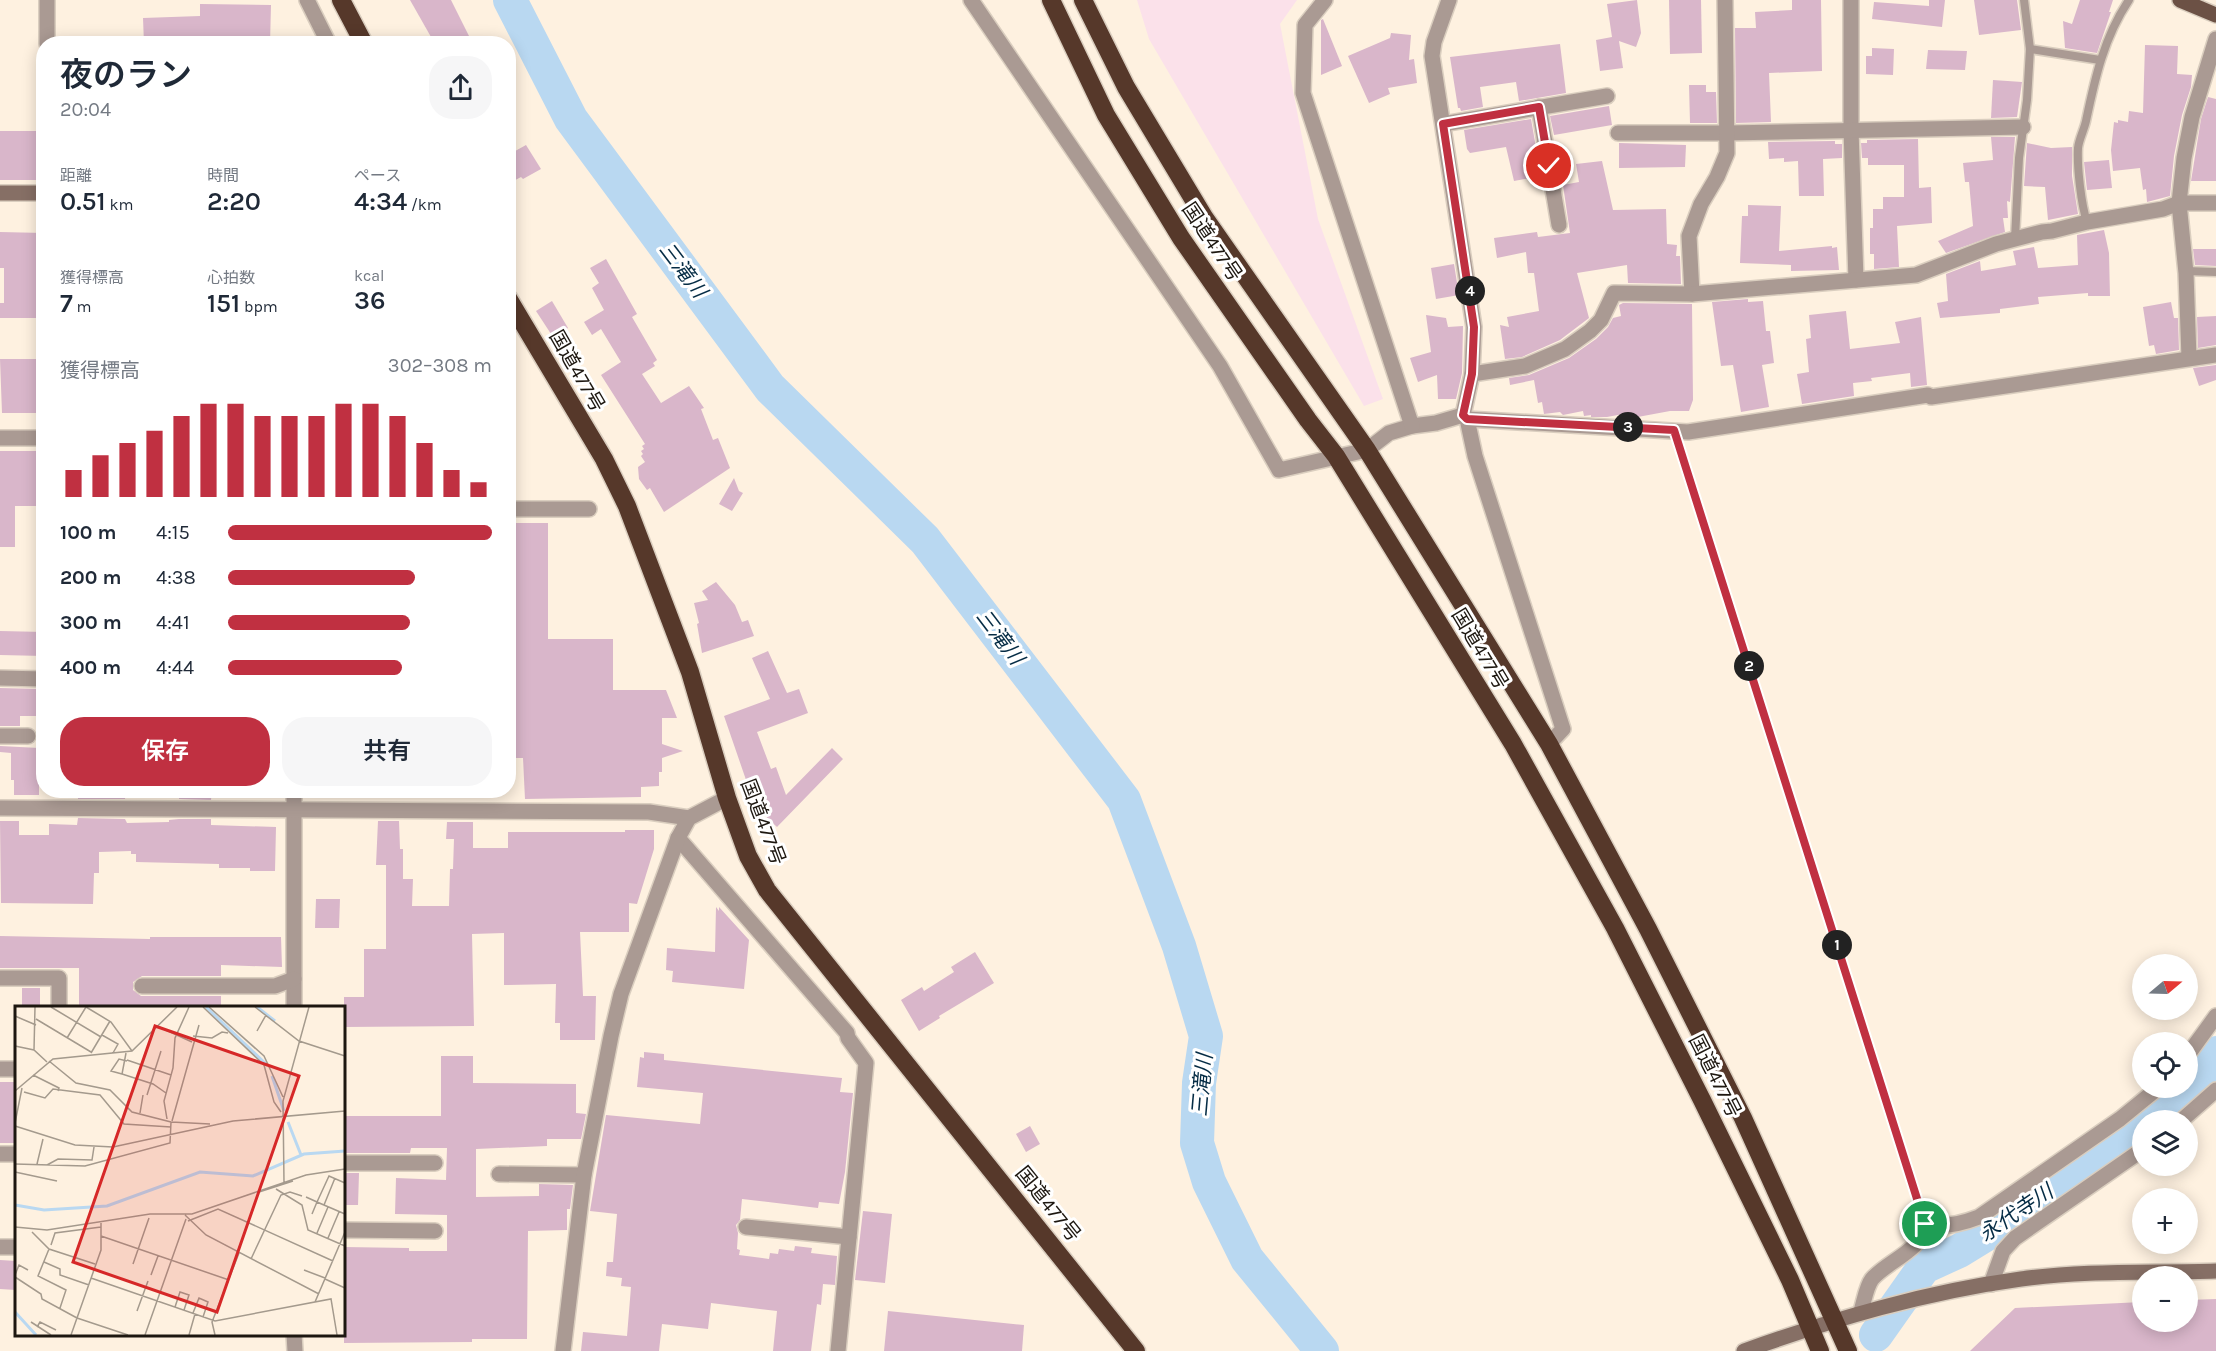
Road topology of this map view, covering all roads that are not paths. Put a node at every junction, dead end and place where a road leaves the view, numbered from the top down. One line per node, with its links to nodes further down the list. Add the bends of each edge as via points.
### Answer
1 (47, 0): 15 (street)
2 (307, 0): 16 (street)
3 (342, 0): 17 (highway)
4 (971, 0): 48 (street, via 1220,366 1279,470)
5 (1051, 0): 48 (highway, 国道477号, via 1106,115 1181,238)
6 (1083, 0): 47 (highway, 国道477号, via 1126,87 1204,217)
7 (1325, 0): 44 (street, via 1305,25 1303,93)
8 (1449, 0): 23 (street, via 1432,56)
9 (1725, 0): 27 (street)
10 (1851, 0): 25 (street)
11 (2024, 0): 19 (lane)
12 (2129, 0): 20 (lane)
13 (2180, 0): 14 (main road)
14 (2216, 15)
15 (47, 36)
16 (325, 36)
17 (360, 36)
18 (2216, 39): 30 (street, via 2192,117)
19 (2030, 49): 20 (lane); 24 (lane)
20 (2100, 60): 32 (lane, via 2078,147 2082,208)
21 (1606, 96): 22 (street)
22 (1539, 107): 23 (street); 33 (street)
23 (1443, 124): 42 (street, via 1474,327)
24 (2023, 127): 25 (street); 34 (lane)
25 (1851, 129): 27 (street); 37 (street)
26 (1618, 133): 27 (street)
27 (1727, 133): 38 (street, via 1728,153 1689,236)
28 (0, 193): 29 (street)
29 (36, 193)
30 (2179, 203): 31 (street); 32 (street); 35 (street)
31 (2216, 203)
32 (2087, 222): 34 (street)
33 (1559, 225)
34 (2015, 239): 37 (street, via 1916,275)
35 (2186, 272): 36 (lane); 41 (street)
36 (2216, 272)
37 (1856, 280): 38 (street)
38 (1692, 294): 42 (street, via 1614,293 1601,320 1565,349 1525,366)
39 (516, 311): 57 (highway, 国道477号, via 604,459 627,506 690,672)
40 (2216, 355): 41 (street)
41 (2189, 358): 43 (street, via 1688,432)
42 (1472, 374): 43 (street)
43 (1465, 417): 44 (street); 55 (street, via 1563,729)
44 (1412, 426): 47 (street, via 1389,433)
45 (0, 438): 46 (street)
46 (36, 438)
47 (1367, 450): 48 (street); 55 (highway, 国道477号)
48 (1336, 456): 85 (highway, 国道477号, via 1513,744 1615,928 1790,1280)
49 (516, 509): 50 (street)
50 (589, 509)
51 (0, 678): 52 (street)
52 (36, 679)
53 (0, 736): 54 (street)
54 (28, 736)
55 (1549, 744): 84 (highway, 国道477号, via 1648,928 1743,1118)
56 (294, 798): 59 (street)
57 (727, 798): 60 (street); 87 (highway, 国道477号, via 748,856 767,890)
58 (0, 808): 59 (street)
59 (294, 810): 60 (street, via 649,812); 63 (street)
60 (689, 818): 61 (street)
61 (678, 838): 76 (street, via 621,994); 80 (street, via 840,1024 866,1063)
62 (0, 978): 65 (street, via 59,978)
63 (294, 979): 64 (street, via 275,986); 66 (street)
64 (142, 986)
65 (59, 1006)
66 (294, 1006)
67 (2216, 1017): 68 (street)
68 (2198, 1041)
69 (2216, 1090): 71 (street)
70 (2146, 1098): 83 (street, via 1979,1217 1964,1223 1925,1224 1919,1241 1871,1280)
71 (2193, 1110)
72 (2132, 1157): 82 (street, via 2015,1238 2003,1251)
73 (345, 1163): 74 (street)
74 (435, 1163)
75 (499, 1174): 76 (street)
76 (584, 1175): 89 (street)
77 (746, 1227): 80 (street)
78 (345, 1230): 79 (street)
79 (435, 1231)
80 (849, 1237): 90 (street)
81 (2216, 1271): 82 (street, via 2059,1275)
82 (1991, 1284): 83 (street)
83 (1866, 1310): 84 (street)
84 (1835, 1320): 85 (street); 93 (highway, 国道477号)
85 (1810, 1328): 91 (street); 92 (highway, 国道477号)
86 (294, 1336): 88 (street)
87 (1128, 1347)
88 (295, 1351)
89 (562, 1351)
90 (838, 1351)
91 (1744, 1351)
92 (1820, 1351)
93 (1848, 1351)

